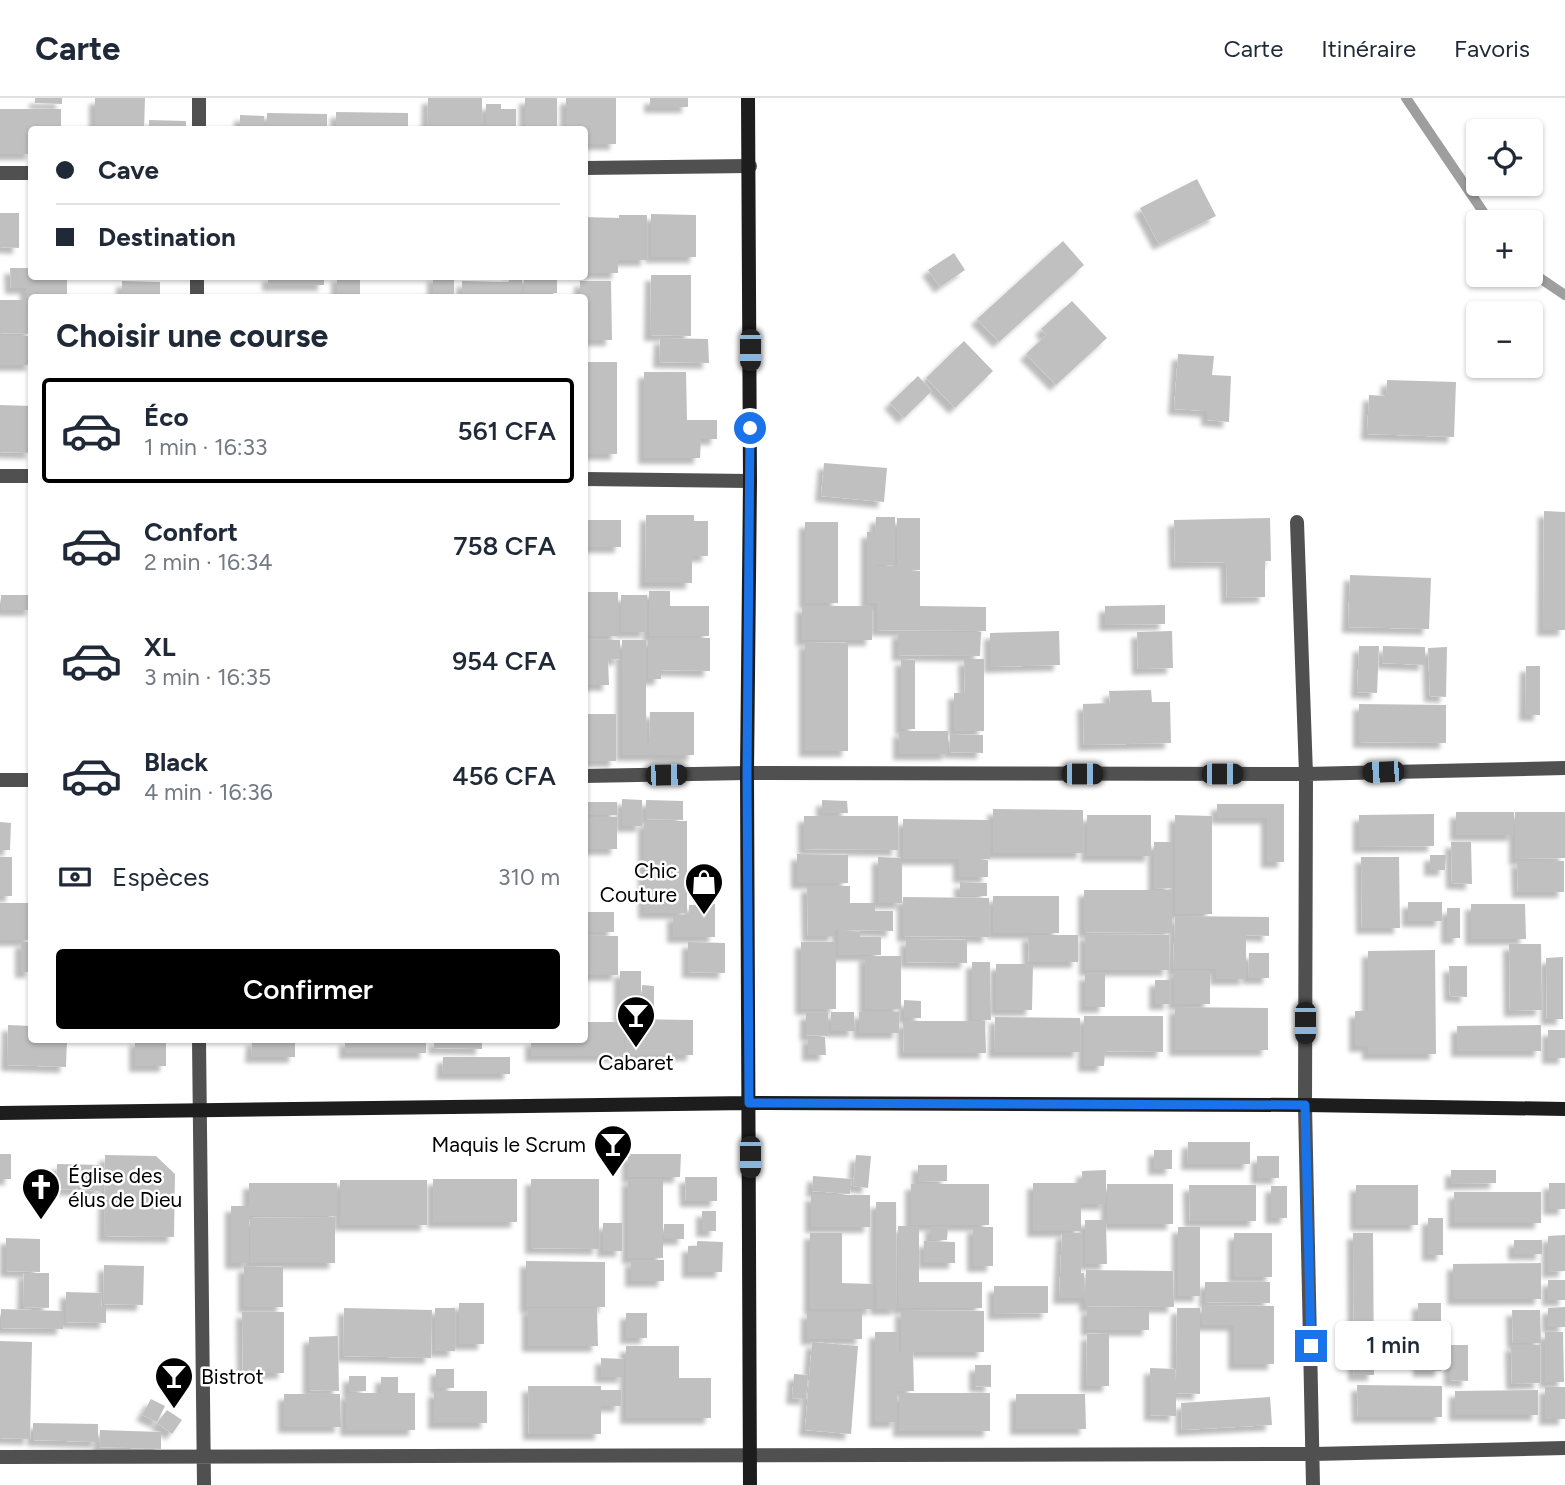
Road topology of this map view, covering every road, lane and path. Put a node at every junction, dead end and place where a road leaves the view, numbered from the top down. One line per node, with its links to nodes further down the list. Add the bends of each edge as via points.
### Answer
1 (199, 98): 3 (street)
2 (748, 98): 4 (street)
3 (199, 126)
4 (750, 166): 5 (street); 11 (street)
5 (588, 168)
6 (0, 173): 7 (street)
7 (28, 173)
8 (0, 476): 9 (street)
9 (28, 476)
10 (588, 479): 11 (street)
11 (750, 481): 14 (street)
12 (1297, 522): 15 (street)
13 (1565, 768): 15 (street)
14 (747, 774): 15 (street); 16 (street); 20 (street)
15 (1306, 774): 21 (street)
16 (588, 776)
17 (0, 780): 18 (street)
18 (28, 780)
19 (199, 1043): 23 (street)
20 (749, 1103): 21 (street); 23 (street); 27 (street)
21 (1305, 1105): 22 (street); 26 (street)
22 (1565, 1110)
23 (200, 1111): 24 (street); 29 (street)
24 (0, 1113)
25 (1565, 1448): 26 (street)
26 (1314, 1454): 27 (street); 32 (street)
27 (750, 1456): 29 (street); 31 (street)
28 (0, 1457): 29 (street)
29 (204, 1458): 30 (street)
30 (204, 1485)
31 (750, 1485)
32 (1313, 1485)

